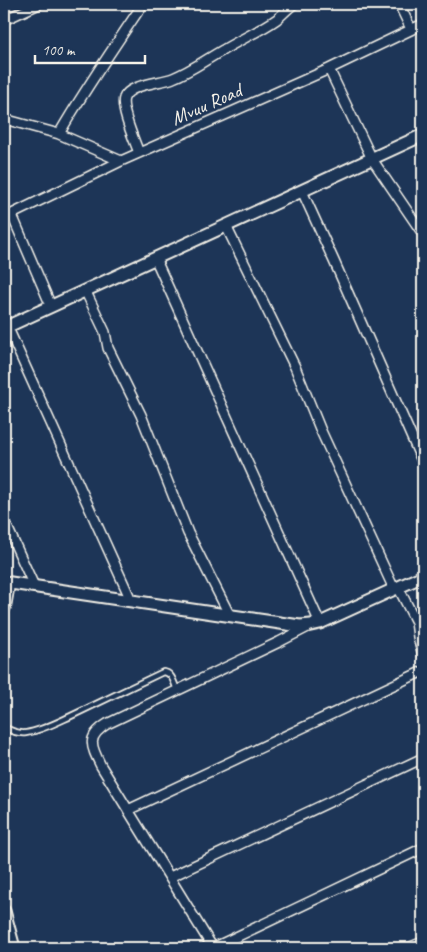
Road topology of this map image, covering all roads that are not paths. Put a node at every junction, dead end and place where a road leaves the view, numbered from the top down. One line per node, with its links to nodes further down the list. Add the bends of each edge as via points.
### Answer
1 (39, 4): 5 (street)
2 (143, 4): 10 (street)
3 (294, 4): 12 (street, via 267,25 192,68 126,94 124,109)
4 (399, 4): 7 (street)
5 (4, 20)
6 (423, 24): 7 (street, Mvuu Road)
7 (411, 29): 8 (street, Mvuu Road)
8 (329, 69): 12 (street, Mvuu Road); 13 (street)
9 (4, 119): 10 (street)
10 (59, 134): 14 (street)
11 (423, 135): 13 (street)
12 (139, 153): 14 (street, Mvuu Road)
13 (372, 159): 15 (street); 18 (street)
14 (121, 161): 16 (street, Mvuu Road)
15 (302, 191): 17 (street); 23 (street)
16 (8, 217): 21 (street)
17 (226, 226): 19 (street); 28 (street, via 295,367 321,431)
18 (423, 234)
19 (155, 258): 20 (street); 32 (street)
20 (85, 290): 21 (street); 30 (street, via 105,332 108,348 142,415 188,533)
21 (51, 306): 22 (street)
22 (5, 327): 29 (street)
23 (423, 463)
24 (4, 520): 27 (street)
25 (423, 576): 28 (street)
26 (8, 582): 27 (street); 31 (lane, via 8,607)
27 (34, 586): 29 (street)
28 (396, 588): 32 (street); 33 (street, via 416,622)
29 (131, 600): 30 (street)
30 (229, 614): 32 (street, via 285,624)
31 (4, 617)
32 (315, 624): 35 (street)
33 (423, 655)
34 (423, 671): 38 (street)
35 (177, 691): 36 (lane, via 170,674 164,672 39,729 20,733); 38 (street, via 107,724 93,736 96,756)
36 (4, 727)
37 (423, 758): 40 (street)
38 (128, 810): 40 (street)
39 (423, 848): 44 (street)
40 (170, 877): 44 (street)
41 (4, 912): 43 (street)
42 (423, 942): 45 (street)
43 (14, 948)
44 (213, 948)
45 (408, 948)

